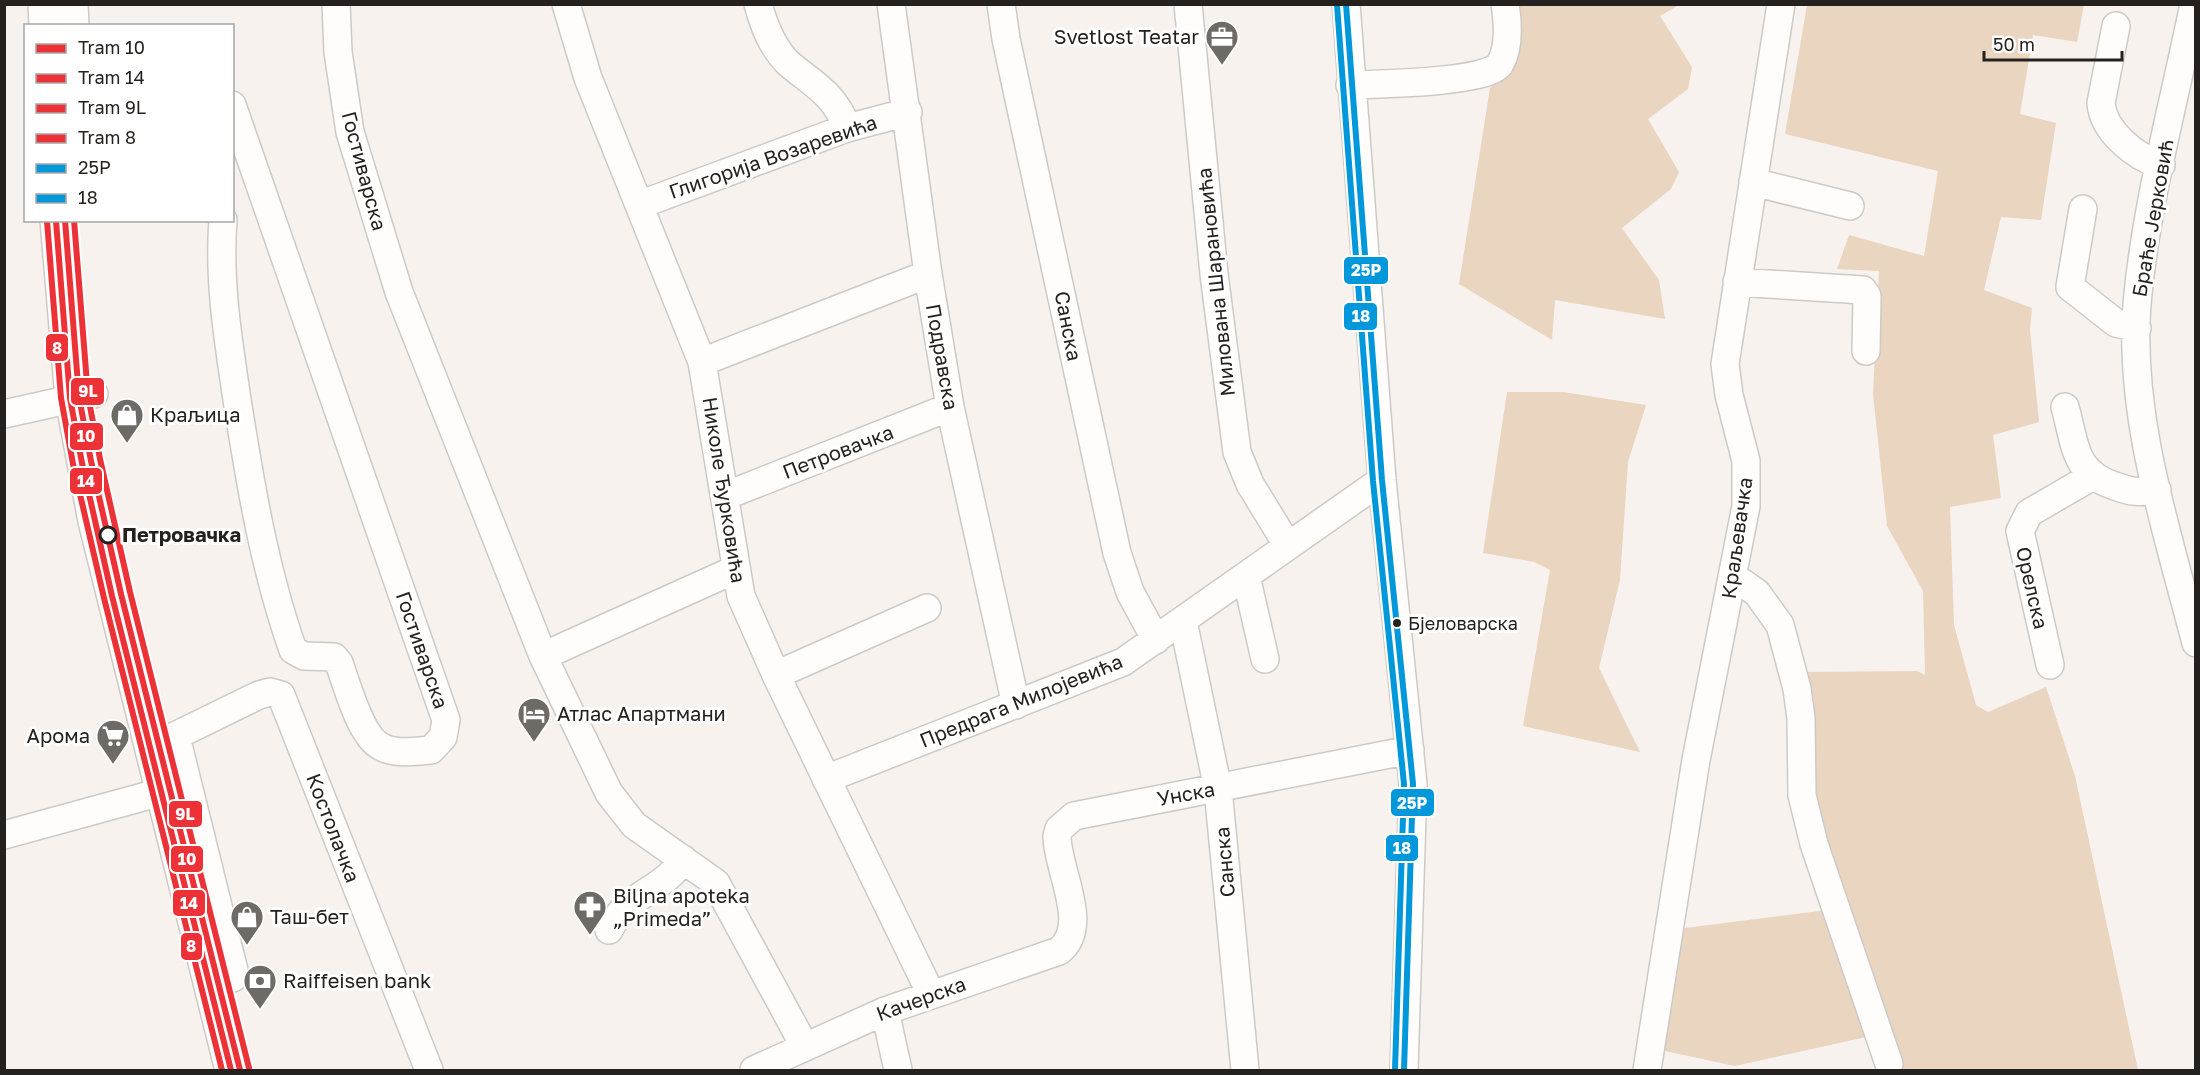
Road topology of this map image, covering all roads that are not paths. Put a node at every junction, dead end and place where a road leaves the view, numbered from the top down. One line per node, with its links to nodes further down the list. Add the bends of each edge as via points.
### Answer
1 (45, 4): 13 (main road)
2 (71, 4): 14 (main road)
3 (336, 4): 50 (street, Гостиварска, via 338,52 350,132 399,292)
4 (566, 4): 23 (street, Николе Ђурковића, via 588,78)
5 (758, 4): 19 (street, via 772,43 833,100)
6 (891, 4): 17 (street, Подравска)
7 (1001, 4): 48 (street, Санска, via 1005,39 1117,553 1130,592)
8 (1188, 4): 42 (street, Милована Шарановића, via 1212,252 1237,452 1250,484)
9 (1346, 4): 16 (street)
10 (1505, 4): 16 (street, via 1505,48 1499,64 1490,72 1452,79)
11 (1781, 4): 22 (street, Краљевачка)
12 (2194, 4): 21 (street, Браће Јерковић)
13 (46, 24)
14 (72, 24)
15 (2116, 26): 21 (street, via 2102,113 2105,122 2140,158)
16 (1350, 85): 39 (street)
17 (908, 112): 19 (street, Глигорија Возаревића); 29 (street, Подравска)
18 (234, 119): 20 (street, Гостиварска)
19 (847, 128): 23 (street, Глигорија Возаревића)
20 (237, 141): 28 (street, Гостиварска, via 446,720 443,737 431,750 395,751 379,746 361,721 334,657 304,656 292,650 261,531 231,358 221,262)
21 (2161, 165): 31 (street, Браће Јерковић, via 2144,252)
22 (1753, 182): 24 (street); 30 (street, Краљевачка)
23 (639, 205): 33 (street, Николе Ђурковића)
24 (1850, 206)
25 (2083, 209): 31 (street, via 2070,287 2116,323)
26 (57, 222): 34 (main road)
27 (80, 222): 34 (main road)
28 (223, 222)
29 (928, 274): 33 (street); 35 (street, Подравска)
30 (1737, 282): 32 (street, via 1863,290 1867,296); 45 (street, Краљевачка, via 1725,364 1747,482)
31 (2137, 328): 40 (street, Браће Јерковић, via 2146,445)
32 (1866, 351)
33 (702, 362): 41 (street, Николе Ђурковића)
34 (83, 396): 37 (street); 55 (main road); 58 (main road, via 95,521)
35 (950, 407): 41 (street, Петровачка); 54 (street, Подравска)
36 (2065, 407): 38 (street, via 2080,459)
37 (4, 414)
38 (2091, 477): 40 (street, via 2133,493); 52 (street, Орелска, via 2029,513 2020,531)
39 (1382, 480): 42 (street, Предрага Милојевића); 56 (street)
40 (2157, 490): 49 (street, Браће Јерковић)
41 (725, 496): 43 (street, Николе Ђурковића)
42 (1288, 546): 44 (street, Предрага Милојевића)
43 (734, 570): 50 (street); 53 (street, Николе Ђурковића, via 741,596)
44 (1246, 576): 47 (street, Предрага Милојевића); 51 (street)
45 (1732, 581): 67 (street, via 1757,593 1780,625 1802,718 1802,795 1814,844); 75 (street, Краљевачка, via 1696,760)
46 (927, 608): 53 (street)
47 (1183, 621): 48 (street, Предрага Милојевића); 59 (street, Санска)
48 (1156, 640): 54 (street, Предрага Милојевића, via 1109,669)
49 (2196, 643)
50 (543, 656): 61 (street, Гостиварска, via 609,793 634,825)
51 (1265, 659)
52 (2050, 664)
53 (776, 675): 57 (street, Николе Ђурковића)
54 (1016, 705): 57 (street, Предрага Милојевића)
55 (173, 737): 58 (main road); 70 (street, Костолачка, via 260,694 281,695)
56 (1410, 750): 59 (street, Унска); 74 (street, via 1413,807)
57 (826, 779): 64 (street, Николе Ђурковића)
58 (174, 788): 60 (street); 68 (main road); 69 (main road)
59 (1218, 789): 62 (street, Унска, via 1092,811 1065,822 1057,841); 73 (street, Санска)
60 (4, 835)
61 (683, 859): 63 (street, via 674,873 620,911); 66 (street, Гостиварска, via 719,887)
62 (1074, 920): 64 (street, Качерска, via 1069,940 1059,951)
63 (609, 930)
64 (931, 994): 65 (street, Качерска)
65 (885, 1011): 66 (street, Качерска); 72 (street)
66 (805, 1047): 71 (street, Качерска)
67 (1889, 1064)
68 (232, 1071)
69 (254, 1071)
70 (429, 1071)
71 (754, 1071)
72 (898, 1071)
73 (1245, 1071)
74 (1404, 1071)
75 (1647, 1071)

